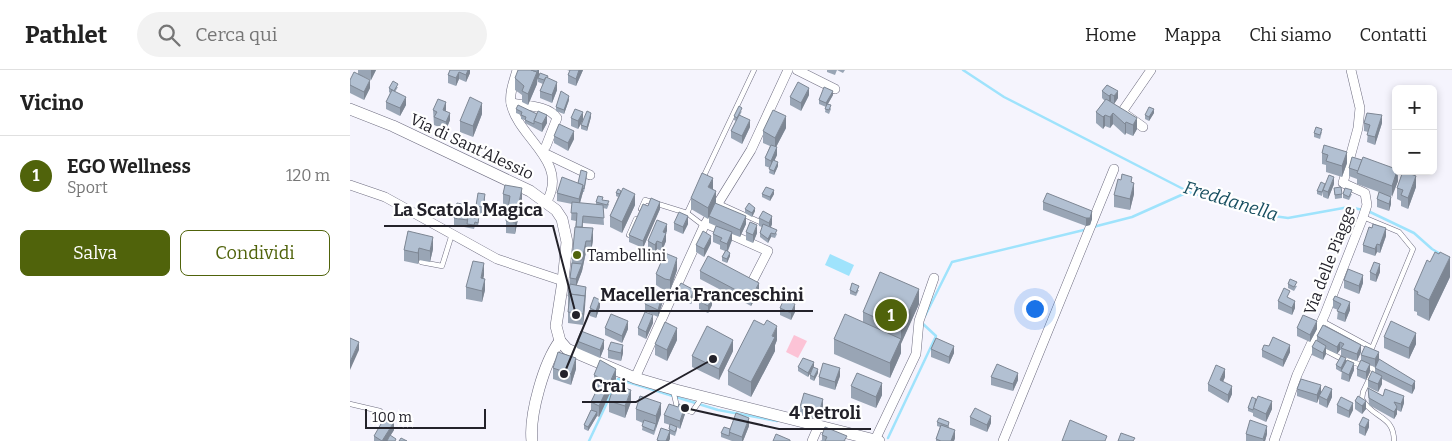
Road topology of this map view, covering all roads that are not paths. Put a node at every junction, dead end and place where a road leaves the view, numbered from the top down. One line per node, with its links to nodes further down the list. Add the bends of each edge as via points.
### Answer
1 (517, 70): 8 (street)
2 (754, 70): 15 (lane)
3 (788, 70): 18 (street, via 751,150)
4 (797, 70): 7 (street)
5 (1151, 70): 10 (street, via 1122,112)
6 (1351, 70): 20 (street, Via delle Piagge, via 1360,108 1358,128 1342,183 1365,193 1367,205)
7 (834, 89)
8 (511, 103): 11 (street, via 516,118); 11 (street, via 554,113 557,118)
9 (350, 109): 17 (street, Via di Sant'Alessio, via 486,170)
10 (1143, 127)
11 (543, 152): 13 (street); 17 (street, via 553,182 553,191)
12 (1114, 169): 41 (street)
13 (590, 175)
14 (350, 185): 23 (street, via 385,197)
15 (699, 186)
16 (695, 195): 19 (lane)
17 (547, 202): 27 (street, Via di Sant'Alessio, via 556,210 565,229)
18 (718, 203): 21 (lane); 22 (street)
19 (687, 213): 22 (lane); 24 (lane, via 645,200)
20 (1363, 217): 29 (street, Via delle Piagge); 29 (lane, via 1399,232 1413,249 1372,348)
21 (760, 222)
22 (705, 225): 28 (street, via 768,251); 32 (street)
23 (452, 234): 25 (lane, via 442,266); 27 (street, via 497,259)
24 (629, 235)
25 (421, 262)
26 (934, 278): 39 (street, via 919,321 916,354)
27 (564, 281): 30 (street, Via di Sant'Alessio, via 556,326)
28 (750, 284)
29 (1322, 321): 31 (street, Via delle Piagge)
30 (560, 342): 32 (street, via 566,349); 40 (street, via 550,359 535,406)
31 (1312, 343): 42 (street, Via delle Piagge); 43 (lane, via 1340,358 1374,369 1362,400 1370,411 1389,422)
32 (635, 378): 33 (street)
33 (673, 389): 34 (street); 34 (lane, via 677,407 692,412)
34 (702, 397): 37 (street)
35 (350, 404): 36 (lane)
36 (380, 411)
37 (816, 432): 38 (street)
38 (856, 438): 39 (street)
39 (877, 440)
40 (532, 441)
41 (1003, 441)
42 (1274, 441)
43 (1394, 441)

